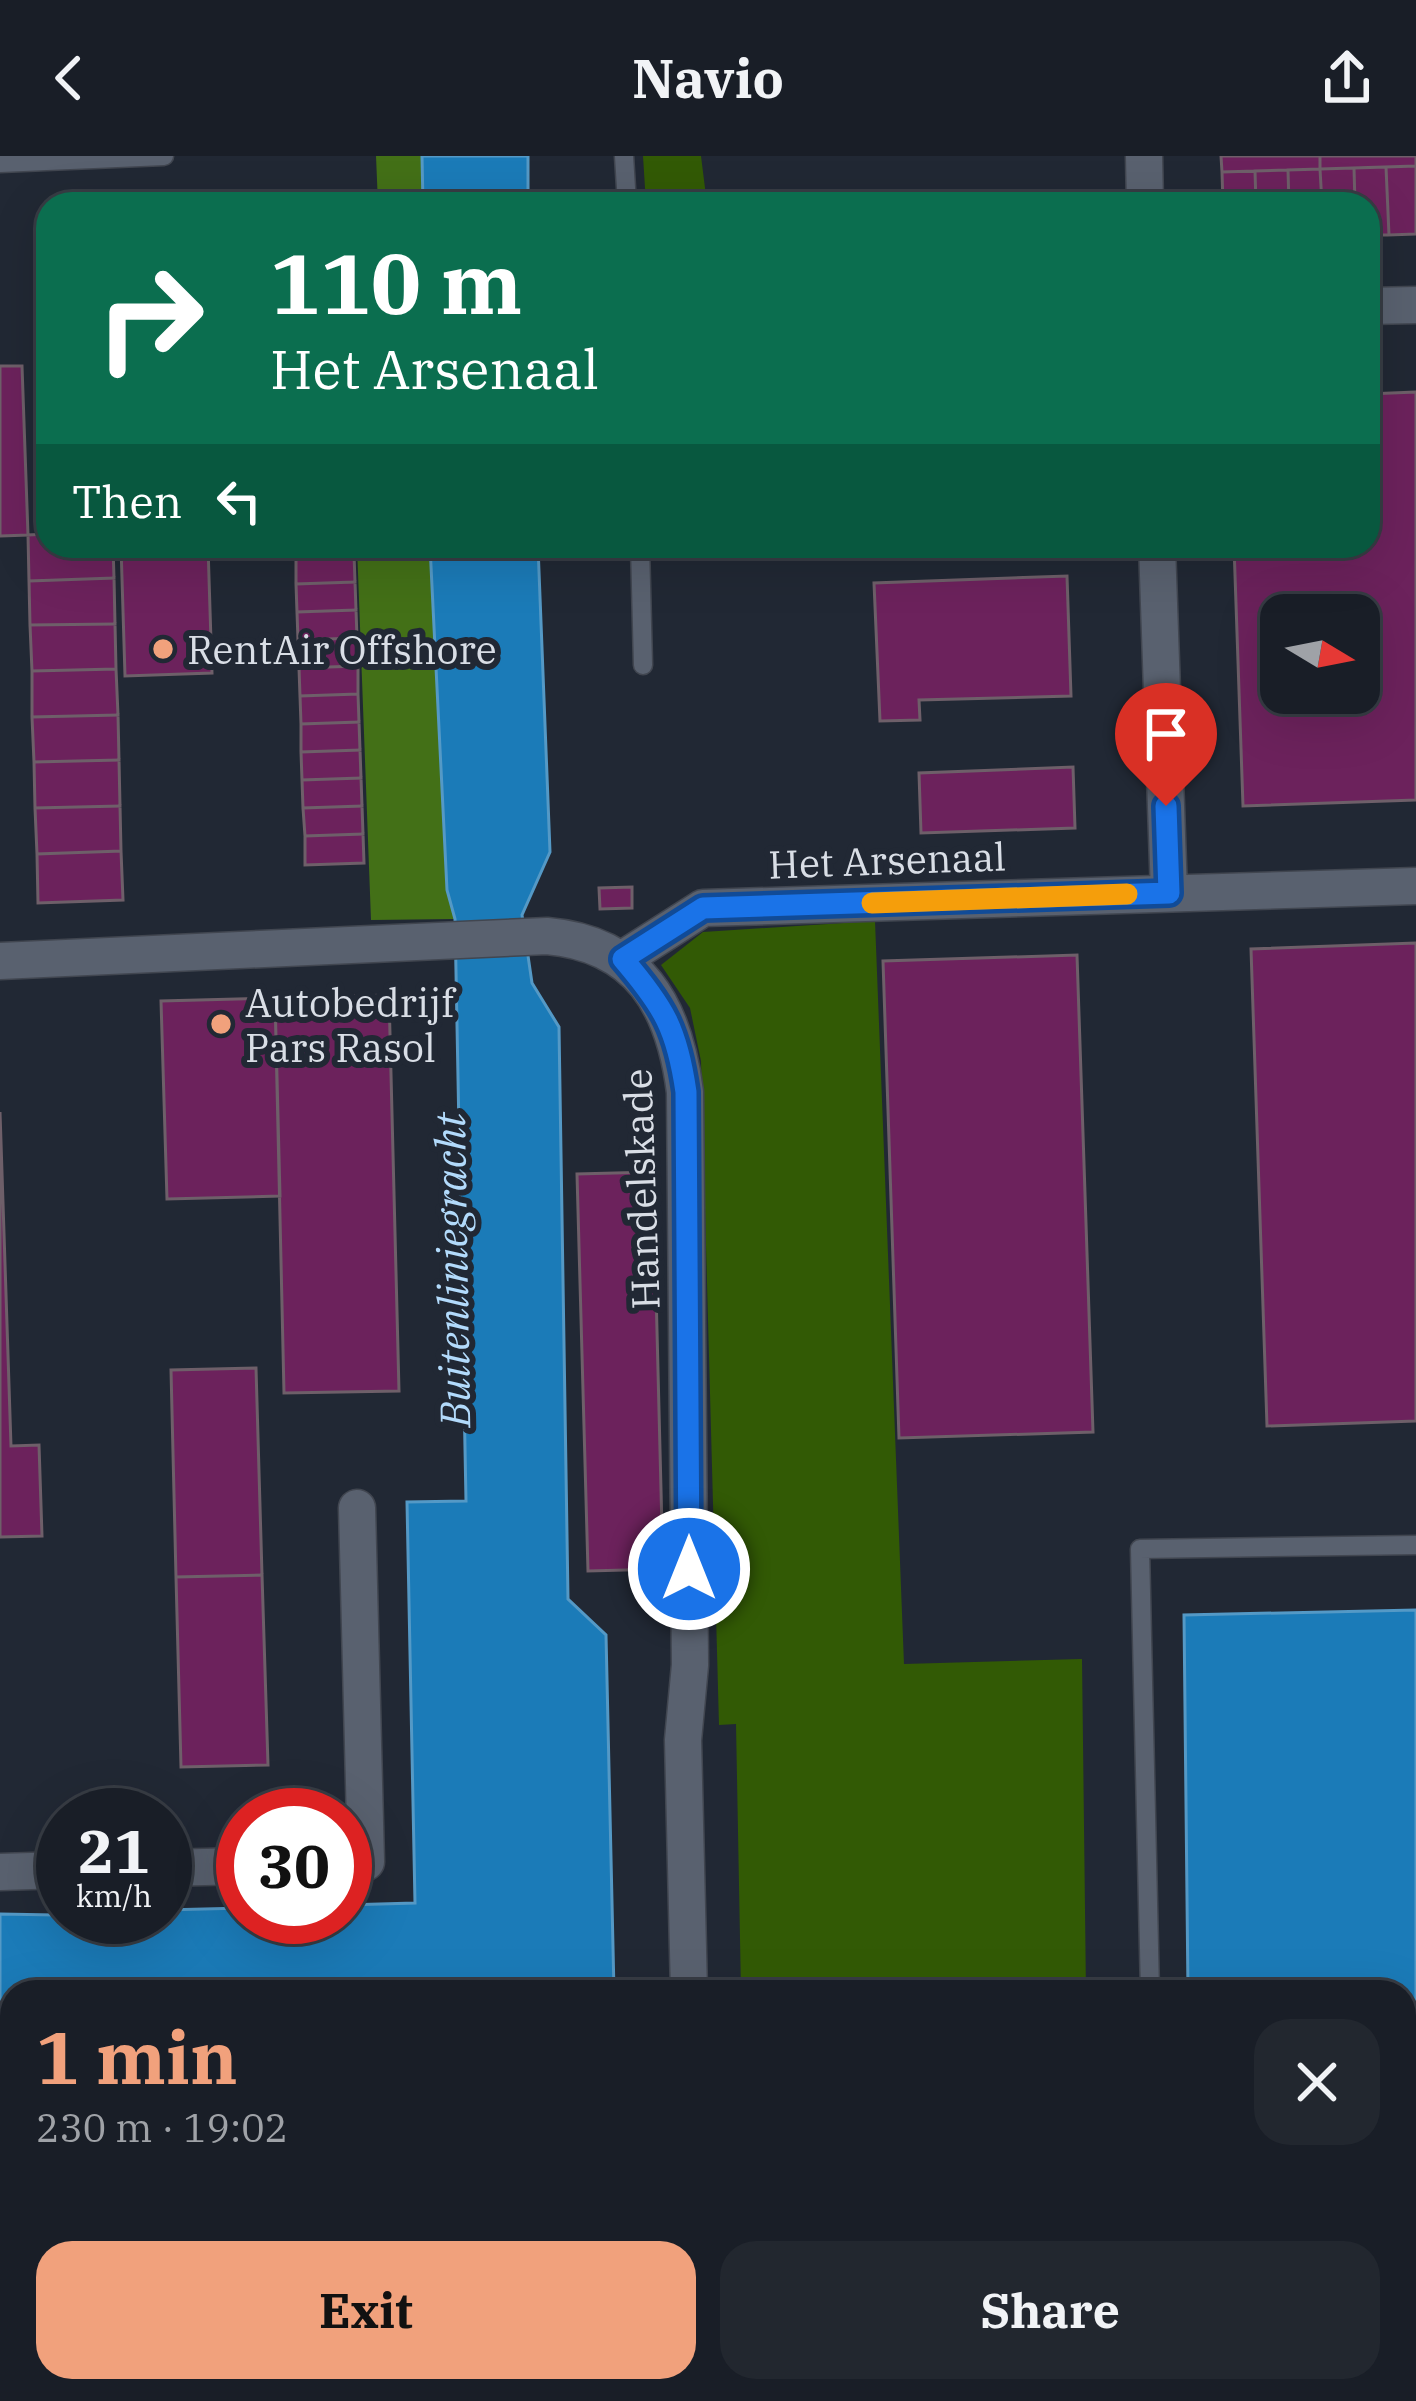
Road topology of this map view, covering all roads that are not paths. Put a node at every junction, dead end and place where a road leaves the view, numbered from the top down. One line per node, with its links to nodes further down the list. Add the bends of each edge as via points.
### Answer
1 (164, 156): 4 (lane)
2 (624, 156): 5 (lane)
3 (1144, 156): 6 (street)
4 (0, 163)
5 (626, 192)
6 (1145, 192)
7 (1416, 304): 8 (street)
8 (1380, 306)
9 (640, 558): 11 (lane)
10 (1157, 558): 13 (street)
11 (643, 665)
12 (1416, 886): 13 (street, Het Arsenaal)
13 (1169, 893): 14 (street, Het Arsenaal, via 703,908)
14 (623, 959): 15 (street, Handelskade, via 590,940 547,936); 21 (street, Handelskade, via 663,1006 679,1042 686,1092)
15 (0, 962)
16 (357, 1508): 18 (street)
17 (1416, 1545): 22 (lane, via 1140,1550)
18 (355, 1788)
19 (36, 1871): 20 (street)
20 (0, 1872)
21 (689, 1980)
22 (1150, 1980)

